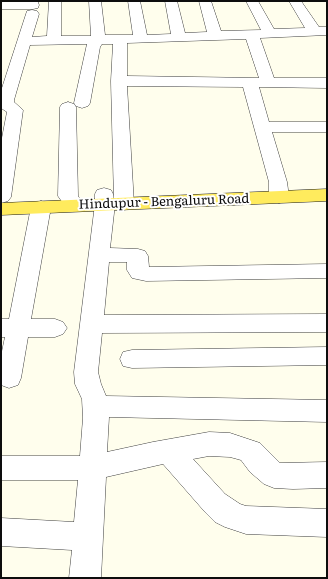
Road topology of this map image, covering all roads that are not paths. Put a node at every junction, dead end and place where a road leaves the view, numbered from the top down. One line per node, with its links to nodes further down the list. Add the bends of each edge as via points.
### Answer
1 (55, 1): 15 (street)
2 (95, 1): 16 (street)
3 (134, 1): 14 (street)
4 (252, 1): 10 (street)
5 (295, 1): 9 (street)
6 (172, 3): 7 (street); 13 (street)
7 (198, 4): 12 (street)
8 (1, 5): 18 (street, via 33,9)
9 (321, 32): 10 (street)
10 (270, 34): 11 (street)
11 (252, 35): 12 (street); 23 (street)
12 (215, 36): 13 (street)
13 (179, 38): 14 (street)
14 (141, 39): 17 (street)
15 (54, 40): 16 (street); 18 (street)
16 (98, 40): 17 (street); 33 (street, via 93,46 75,105)
17 (120, 40): 21 (street)
18 (25, 41): 20 (street)
19 (1, 60): 20 (street)
20 (19, 60): 31 (street, via 6,100 6,104 15,110)
21 (119, 81): 23 (street); 32 (street)
22 (327, 83): 23 (street)
23 (260, 91): 26 (street)
24 (327, 97): 25 (street)
25 (298, 98)
26 (262, 127): 27 (street); 29 (street)
27 (327, 127)
28 (327, 186): 29 (main road, Hindupur - Bengaluru Road)
29 (279, 192): 30 (main road, Hindupur - Bengaluru Road); 32 (main road, Hindupur - Bengaluru Road)
30 (327, 195)
31 (1, 198): 33 (main road, Hindupur - Bengaluru Road)
32 (114, 199): 33 (main road, Hindupur - Bengaluru Road); 36 (street)
33 (71, 200): 34 (main road, Hindupur - Bengaluru Road)
34 (41, 207): 35 (main road, Hindupur - Bengaluru Road); 40 (street)
35 (1, 209)
36 (99, 254): 37 (street, via 138,256 138,270 146,274); 39 (street)
37 (326, 274)
38 (327, 323): 39 (street)
39 (91, 324): 45 (street, via 86,372)
40 (10, 328): 41 (street); 44 (street)
41 (55, 328)
42 (327, 356): 43 (street)
43 (132, 359)
44 (9, 378)
45 (96, 406): 46 (street); 49 (street)
46 (327, 411)
47 (169, 451): 49 (street); 50 (street, via 209,444 230,445 250,451 274,475); 51 (street, via 215,503 235,517 246,520)
48 (1, 468): 49 (street)
49 (92, 468): 53 (street)
50 (327, 475)
51 (327, 522)
52 (1, 532): 53 (street)
53 (88, 538): 54 (street)
54 (85, 578)

